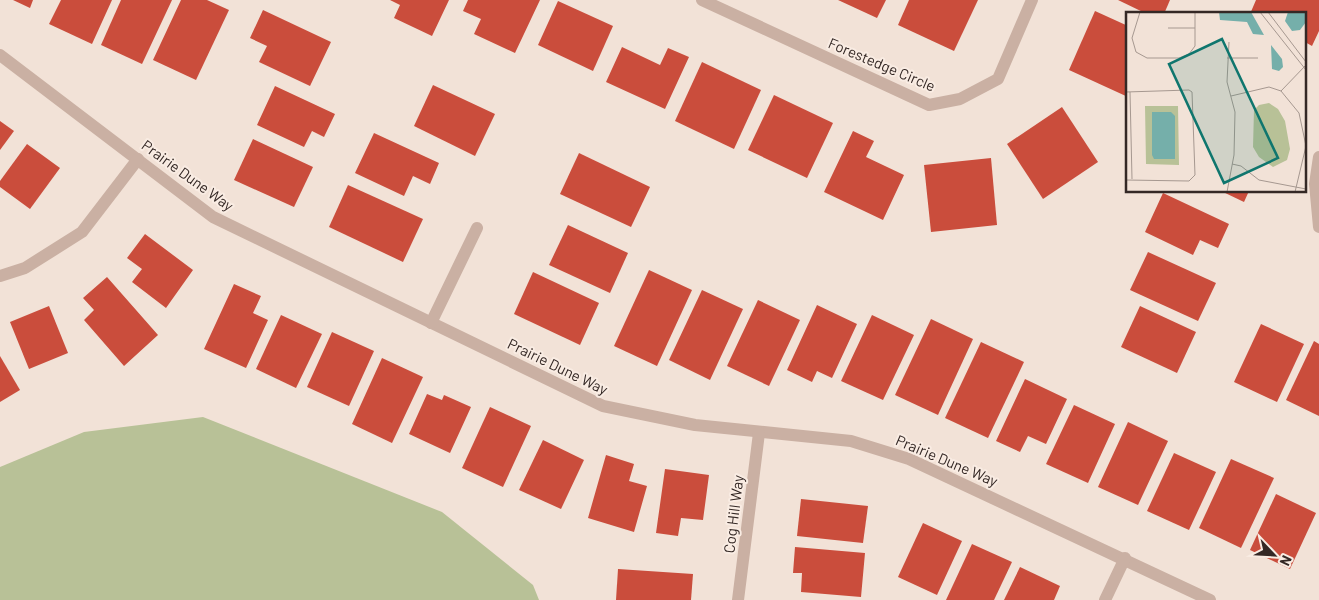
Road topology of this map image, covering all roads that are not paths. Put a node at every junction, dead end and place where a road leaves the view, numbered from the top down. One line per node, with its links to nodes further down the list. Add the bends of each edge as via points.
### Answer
1 (702, 0): 2 (street, Forestedge Circle, via 929,105 960,99 998,79)
2 (1032, 0)
3 (0, 55): 5 (street, Prairie Dune Way)
4 (1319, 157): 6 (street, via 1315,184)
5 (138, 159): 8 (street, via 82,232 24,268); 9 (street, Prairie Dune Way, via 213,217)
6 (1319, 227)
7 (477, 228): 9 (street)
8 (0, 276)
9 (431, 322): 10 (street, Prairie Dune Way, via 603,406 694,425)
10 (759, 433): 11 (street, Prairie Dune Way, via 851,442 909,459); 12 (street, Cog Hill Way)
11 (1125, 558): 13 (street); 14 (street, Prairie Dune Way)
12 (738, 600)
13 (1105, 600)
14 (1210, 600)

